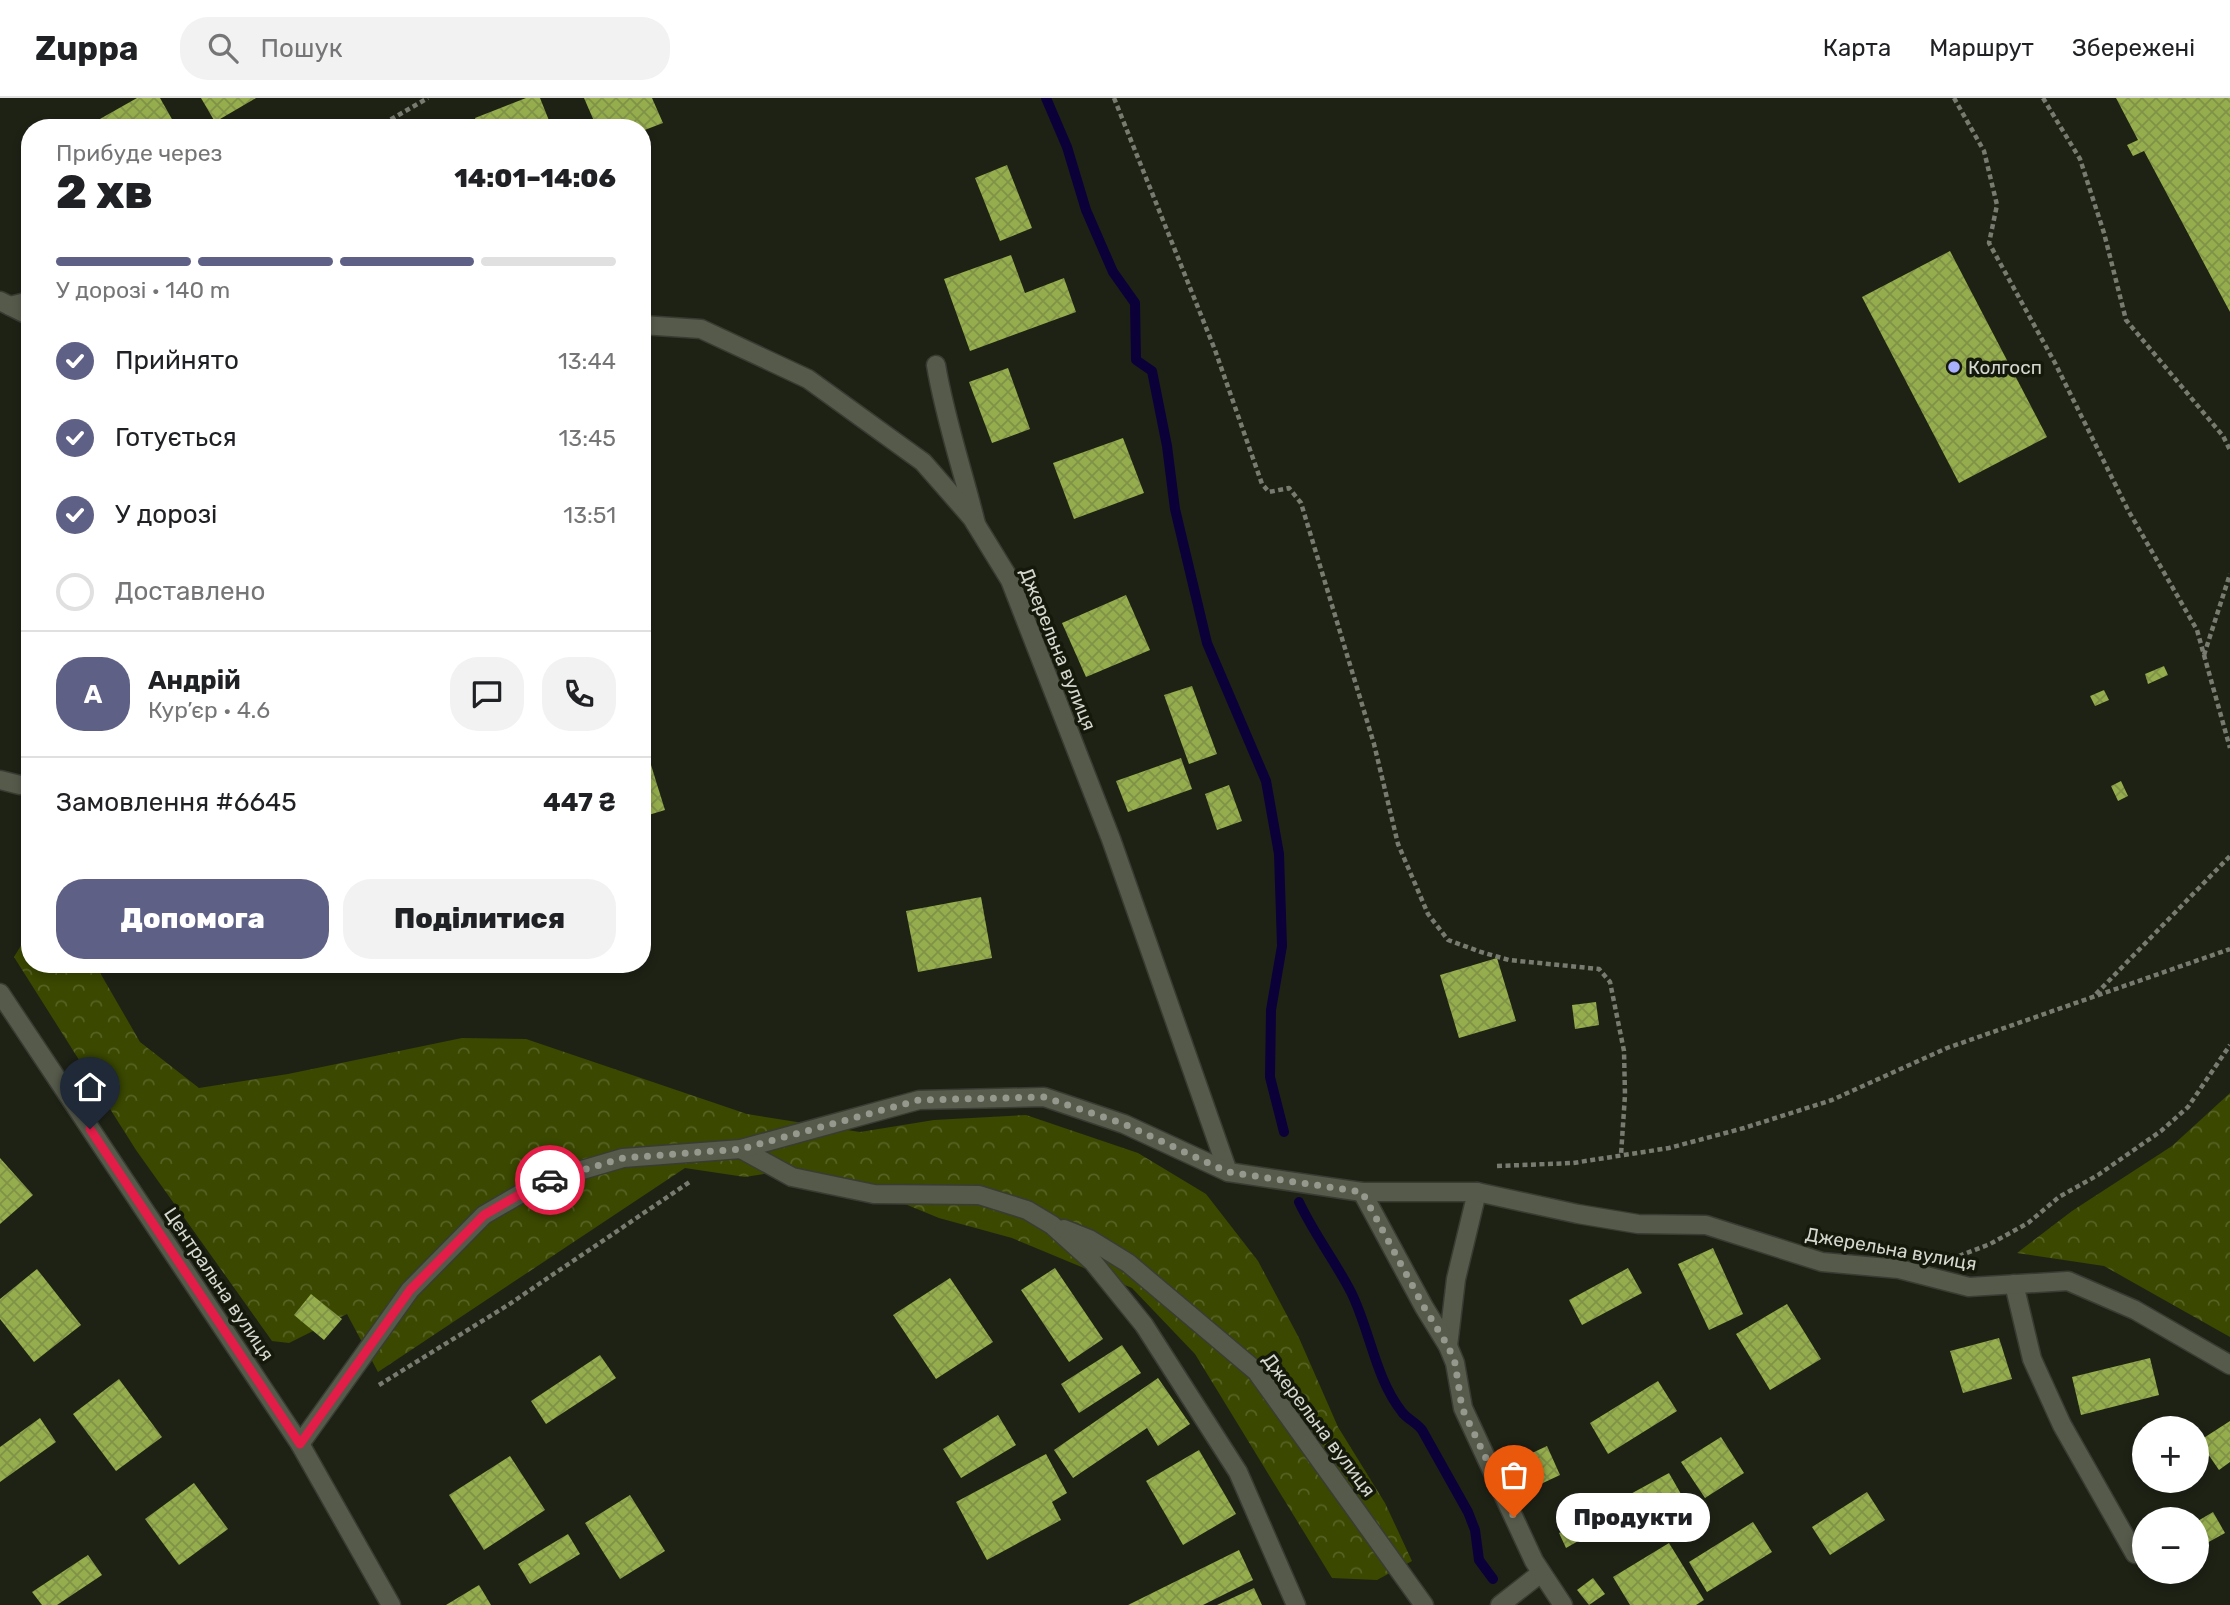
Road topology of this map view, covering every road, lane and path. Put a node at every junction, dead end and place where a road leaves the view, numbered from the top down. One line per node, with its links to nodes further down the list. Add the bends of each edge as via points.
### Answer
1 (428, 98): 5 (path)
2 (1114, 98): 23 (path, via 1215,350 1262,484 1269,492 1289,488 1301,503 1374,744 1398,844 1428,914 1448,940 1480,952 1510,960 1599,969 1610,982 1624,1051)
3 (1954, 98): 13 (path, via 1984,151 1997,205 1989,243 2128,510 2197,630)
4 (2043, 98): 10 (path, via 2080,159 2126,320)
5 (392, 119)
6 (5, 303): 7 (street)
7 (21, 311)
8 (651, 326): 11 (street, Джерельна вулиця, via 701,329 808,379 923,462)
9 (936, 365): 11 (street)
10 (2230, 450)
11 (976, 524): 25 (street, Джерельна вулиця, via 1010,580 1076,748)
12 (2230, 574): 13 (path)
13 (2204, 656): 14 (path)
14 (2230, 748)
15 (0, 780): 16 (street)
16 (20, 785)
17 (2230, 856): 20 (path)
18 (2230, 949): 20 (path)
19 (0, 993): 35 (street, Центральна вулиця)
20 (2094, 996): 23 (path, via 1947,1048 1832,1100 1669,1148)
21 (2230, 1045): 30 (path, via 2188,1107 2161,1130 2028,1223)
22 (741, 1149): 25 (street, Джерельна вулиця, via 919,1100 1044,1097 1124,1124); 29 (street, Джерельна вулиця, via 792,1177 874,1194 979,1195 1027,1210); 35 (street, via 623,1158 541,1182 484,1215 410,1290)
23 (1621, 1155): 24 (path)
24 (1484, 1168)
25 (1228, 1172): 27 (street, Джерельна вулиця)
26 (695, 1178): 34 (path, via 508,1305)
27 (1362, 1192): 28 (street, Джерельна вулиця); 32 (street)
28 (1477, 1192): 30 (street, Джерельна вулиця, via 1638,1224 1706,1225 1822,1262); 32 (street, via 1456,1279)
29 (1052, 1225): 39 (street, Джерельна вулиця, via 1093,1262 1151,1336 1238,1472); 40 (street, Джерельна вулиця, via 1089,1239 1128,1263 1256,1371)
30 (1924, 1275): 31 (street, Джерельна вулиця, via 1969,1287)
31 (2014, 1284): 33 (street, Джерельна вулиця, via 2068,1281 2135,1310); 36 (street, via 2032,1359 2057,1414)
32 (1448, 1346): 37 (street, via 1462,1408)
33 (2230, 1365)
34 (374, 1387)
35 (300, 1444): 38 (street, Центральна вулиця)
36 (2132, 1547)
37 (1541, 1573): 41 (street); 42 (street)
38 (391, 1605)
39 (1296, 1605)
40 (1424, 1605)
41 (1500, 1605)
42 (1563, 1605)

